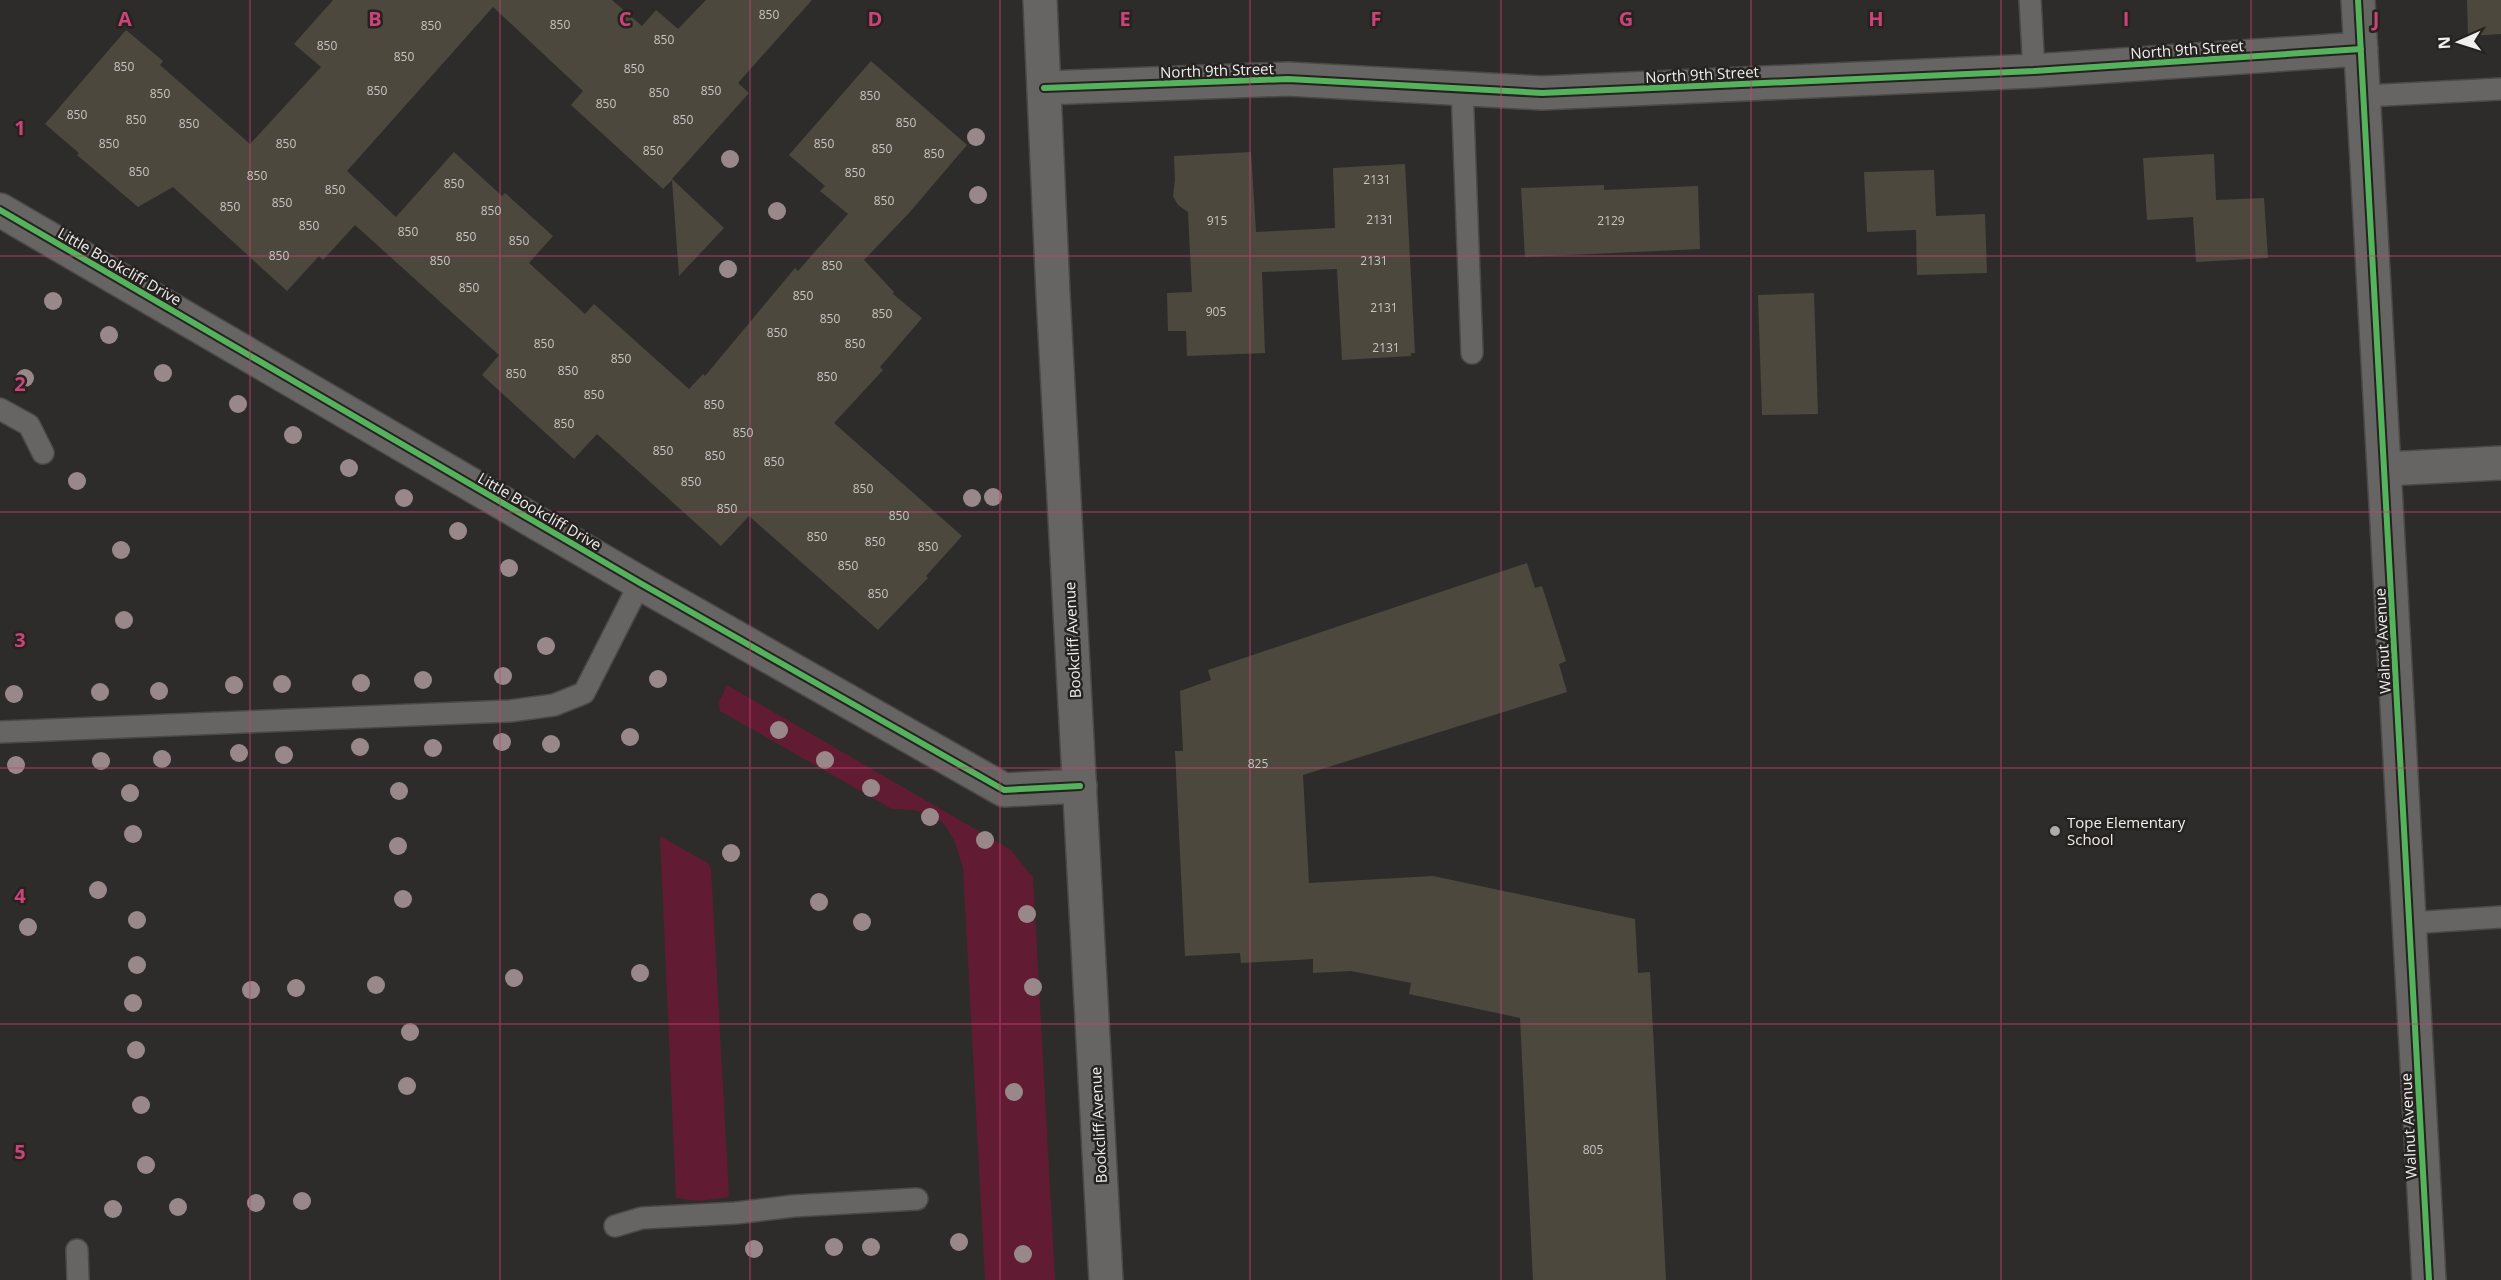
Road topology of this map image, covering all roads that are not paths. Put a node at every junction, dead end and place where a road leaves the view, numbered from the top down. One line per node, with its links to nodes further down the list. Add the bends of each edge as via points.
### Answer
1 (1040, 0): 7 (street, Bookcliff Avenue)
2 (2030, 0): 5 (lane)
3 (2358, 0): 4 (street, Walnut Avenue)
4 (2361, 49): 5 (street, North 9th Street); 9 (street, Walnut Avenue)
5 (2034, 71): 6 (street, North 9th Street, via 1542,93)
6 (1462, 87): 7 (street, North 9th Street, via 1288,79); 11 (lane)
7 (1044, 88): 18 (street, Bookcliff Avenue)
8 (2501, 89): 9 (lane)
9 (2365, 96): 15 (street, Walnut Avenue)
10 (0, 210): 16 (street, Little Bookcliff Drive)
11 (1472, 353)
12 (0, 409): 13 (lane, via 29,425)
13 (42, 453)
14 (2501, 463): 15 (street)
15 (2385, 469): 20 (street, Walnut Avenue)
16 (640, 583): 17 (lane, via 584,693 554,705 510,711); 18 (street, Little Bookcliff Drive, via 1004,790)
17 (0, 732)
18 (1080, 786): 25 (street, Bookcliff Avenue)
19 (2501, 917): 20 (lane)
20 (2410, 923): 26 (street, Walnut Avenue)
21 (917, 1199): 22 (lane, via 642,1218)
22 (615, 1226)
23 (77, 1250): 24 (lane)
24 (78, 1280)
25 (1106, 1280)
26 (2428, 1280)

